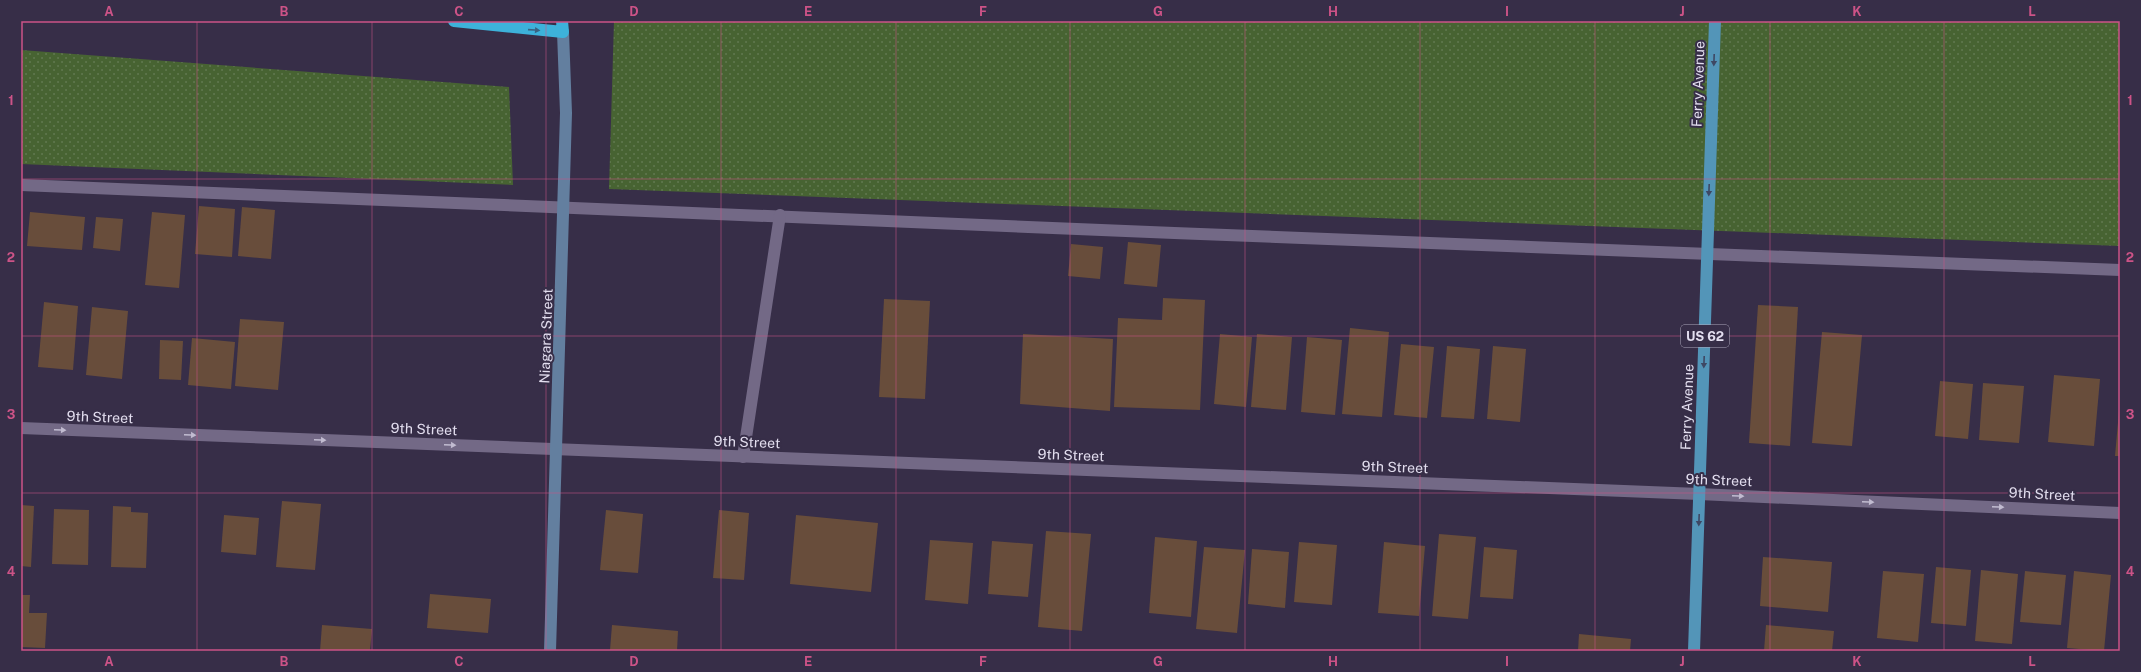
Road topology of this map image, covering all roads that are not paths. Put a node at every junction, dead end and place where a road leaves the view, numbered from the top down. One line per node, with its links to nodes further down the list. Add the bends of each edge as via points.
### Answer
1 (454, 21): 3 (highway, one-way to 3)
2 (1715, 21): 7 (main road, Ferry Avenue / US 62, one-way to 7)
3 (562, 26): 5 (street, Niagara Street, via 566,113)
4 (21, 185): 5 (street)
5 (564, 206): 6 (street); 10 (street, Niagara Street)
6 (780, 215): 7 (street); 11 (street)
7 (1707, 256): 8 (street); 12 (main road, Ferry Avenue / US 62, one-way to 12)
8 (2120, 270)
9 (21, 428): 10 (street, 9th Street, one-way to 10)
10 (557, 450): 11 (street, 9th Street); 14 (street, Niagara Street)
11 (743, 457): 12 (street, 9th Street)
12 (1700, 494): 13 (street, 9th Street, one-way to 13); 15 (main road, Ferry Avenue / US 62, one-way to 15)
13 (2120, 513)
14 (550, 651)
15 (1694, 651)

